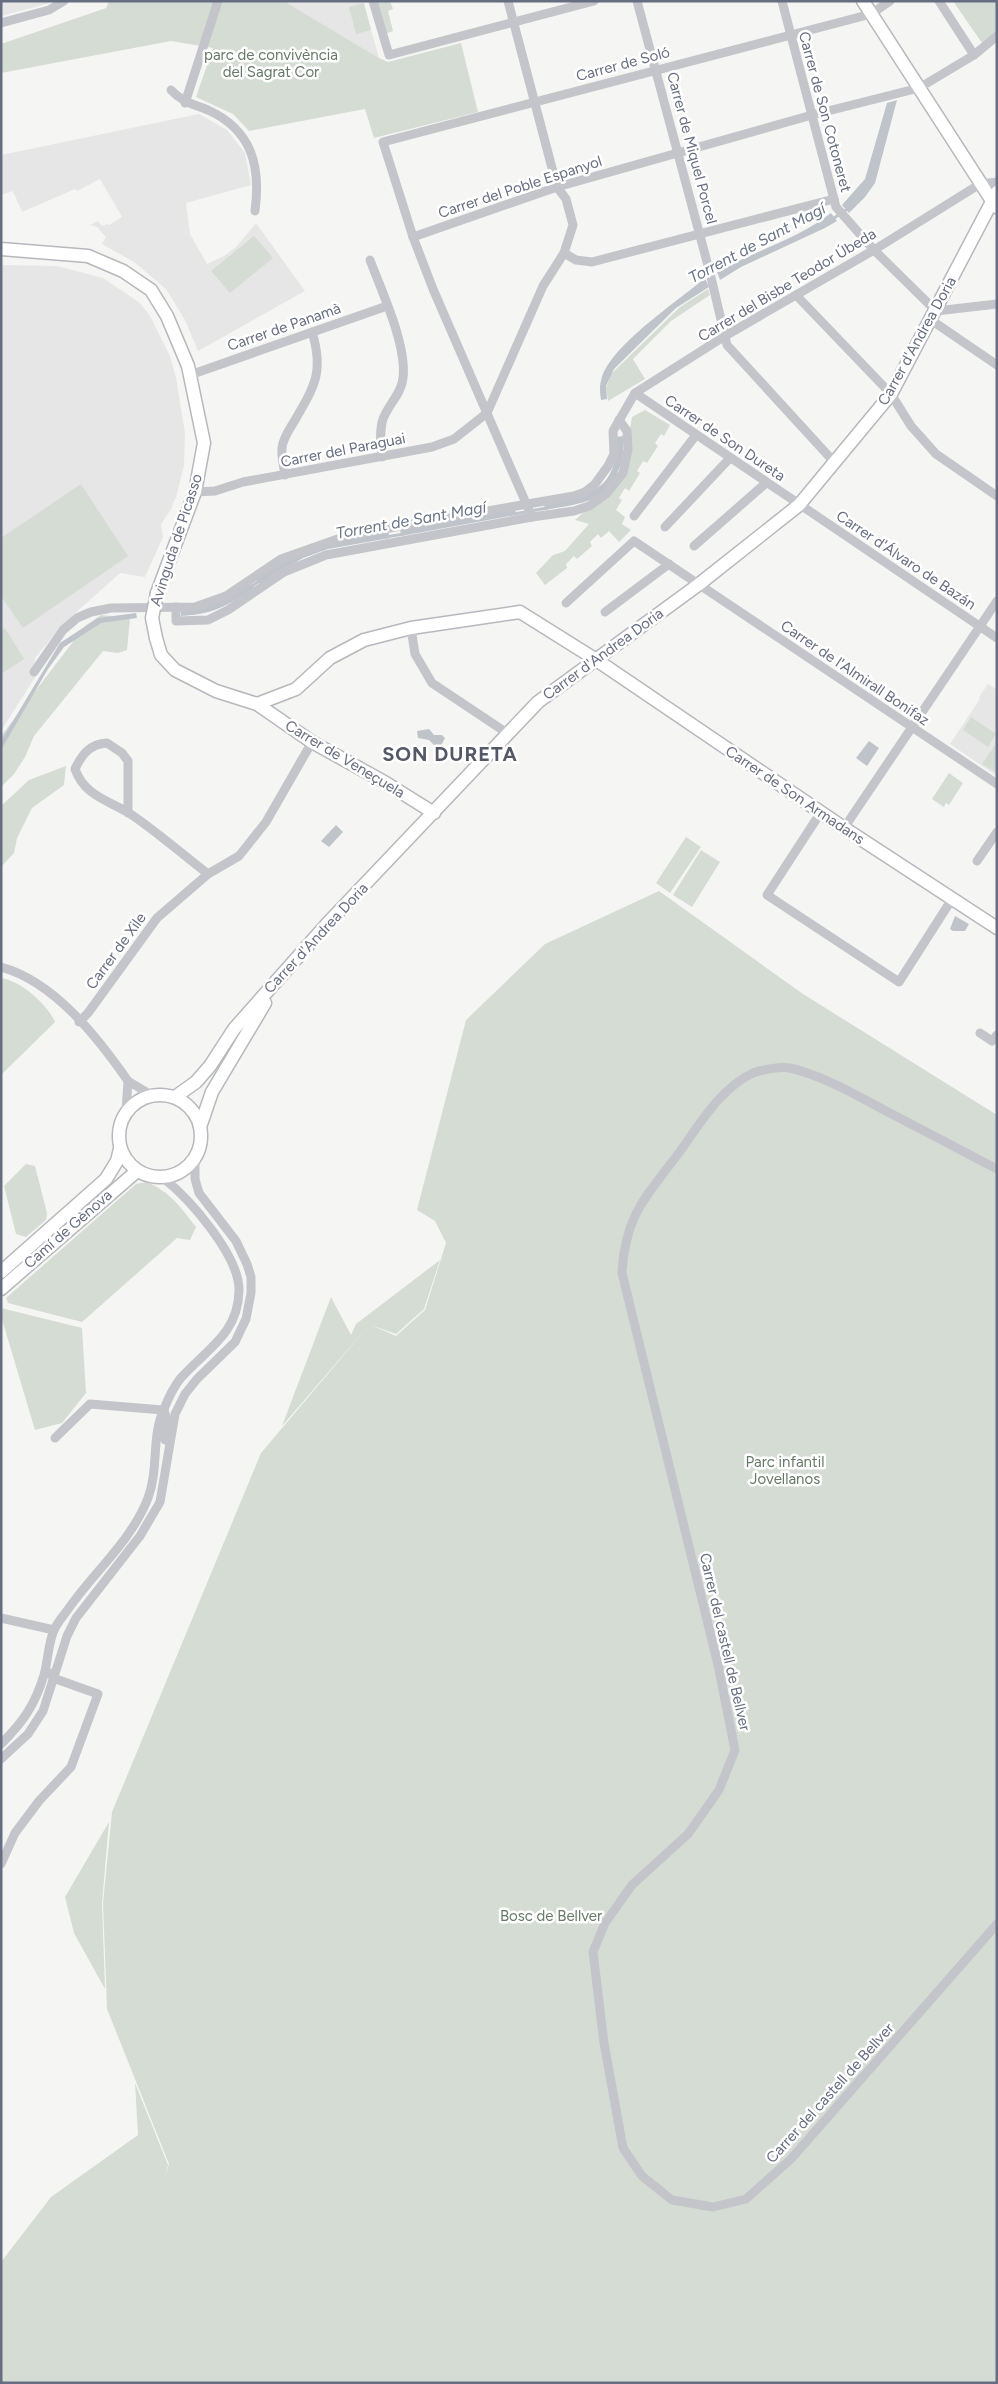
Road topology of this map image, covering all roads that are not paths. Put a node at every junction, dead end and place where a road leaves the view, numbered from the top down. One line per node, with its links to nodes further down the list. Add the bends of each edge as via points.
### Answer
1 (64, 1): 13 (street, via 49,10)
2 (218, 1): 20 (street)
3 (373, 1): 12 (street, via 389,55)
4 (508, 1): 12 (street, Carrer del Poble Espanyol)
5 (594, 1): 12 (street)
6 (637, 1): 17 (street, Carrer de Miquel Porcel)
7 (782, 1): 14 (street, Carrer de Son Cotoneret)
8 (863, 1): 11 (street)
9 (890, 1): 11 (street)
10 (938, 1): 16 (street)
11 (871, 14): 14 (street, Carrer de Soló); 18 (street)
12 (514, 21): 21 (street, Carrer del Poble Espanyol)
13 (1, 23)
14 (790, 34): 17 (street, Carrer de Soló); 22 (street, Carrer de Son Cotoneret)
15 (997, 36): 16 (street, Carrer del Poble Espanyol)
16 (974, 56): 18 (street, Carrer del Poble Espanyol)
17 (657, 69): 21 (street, Carrer de Soló); 23 (street, Carrer de Miquel Porcel)
18 (919, 88): 22 (street, Carrer del Poble Espanyol); 25 (street)
19 (171, 90): 20 (street)
20 (185, 103): 29 (street, via 223,118 248,145 258,176)
21 (535, 103): 26 (street, Carrer del Poble Espanyol); 31 (street, Carrer de Soló, via 383,142)
22 (812, 115): 23 (street, Carrer del Poble Espanyol); 28 (street, Carrer de Son Cotoneret)
23 (677, 152): 26 (street, Carrer del Poble Espanyol); 30 (street, Carrer de Miquel Porcel)
24 (997, 182): 25 (street)
25 (980, 184): 27 (street); 33 (street, Carrer del Bisbe Teodor Úbeda)
26 (556, 187): 31 (street, Carrer del Poble Espanyol); 34 (street, Carrer del Poble Espanyol, via 566,199 573,225)
27 (995, 200): 39 (street, Carrer d'Andrea Doria)
28 (835, 203): 30 (street); 33 (street, Carrer de Son Cotoneret)
29 (255, 211)
30 (700, 233): 34 (street, via 592,262 576,260); 41 (street, Carrer de Miquel Porcel)
31 (413, 237): 46 (street)
32 (1, 250): 43 (street, Avinguda de Picasso, via 88,256 123,271 151,290 167,316)
33 (874, 250): 36 (street, Carrer del Bisbe Teodor Úbeda); 39 (street, Carrer de Son Cotoneret)
34 (564, 253): 46 (street, Carrer del Poble Espanyol, via 543,286)
35 (370, 260): 38 (street)
36 (796, 295): 41 (street, Carrer del Bisbe Teodor Úbeda); 45 (street)
37 (997, 304): 39 (street)
38 (386, 306): 40 (street, Carrer de Panamà); 49 (street, via 404,362 403,380 383,419)
39 (933, 316): 42 (street, Carrer de Son Cotoneret); 45 (street, Carrer d'Andrea Doria)
40 (312, 332): 43 (street, Carrer de Panamà); 52 (street, via 318,350 319,369 313,390 285,437 282,449)
41 (725, 336): 44 (street, Carrer del Bisbe Teodor Úbeda); 51 (street, Carrer de Miquel Porcel, via 727,345)
42 (997, 365)
43 (190, 375): 54 (street, Avinguda de Picasso, via 204,443)
44 (635, 393): 47 (street, Carrer del Bisbe Teodor Úbeda); 48 (street, Carrer de Son Dureta)
45 (891, 394): 51 (street, Carrer d'Andrea Doria); 55 (street, via 911,426 936,454)
46 (487, 413): 49 (street, Carrer del Paraguai, via 454,439); 57 (street)
47 (618, 422): 57 (street, via 613,431 614,454 595,484 585,492); 57 (street, via 626,431 628,449 622,473 607,493 589,506 574,511)
48 (696, 435): 50 (street, Carrer de Son Dureta); 58 (street)
49 (382, 457): 52 (street, Carrer del Paraguai)
50 (730, 458): 53 (street, Carrer de Son Dureta); 59 (street)
51 (835, 464): 56 (street, Carrer d'Andrea Doria)
52 (285, 475): 54 (street, Carrer del Paraguai, via 243,482 215,491)
53 (766, 483): 56 (street, Carrer de Son Dureta); 61 (street)
54 (195, 492): 73 (street, Avinguda de Picasso, bridge, via 157,593 152,618 156,638 161,655 175,670 216,691)
55 (997, 496)
56 (799, 505): 63 (street, Carrer d'Andrea Doria); 68 (street, Carrer d'Álvaro de Bazán)
57 (530, 510): 60 (street); 60 (street)
58 (634, 516)
59 (666, 527)
60 (396, 535): 66 (street, via 349,536 293,553 226,596 195,607); 66 (street, via 326,555 284,572 208,620 176,621)
61 (694, 546)
62 (669, 564): 63 (street, Carrer de l'Almirall Bonifaz); 65 (street, Carrer de l'Almirall Bonifaz, via 634,541); 67 (street)
63 (698, 585): 71 (street, Carrer d'Andrea Doria); 74 (street, Carrer de l'Almirall Bonifaz)
64 (997, 602): 68 (street)
65 (566, 603)
66 (176, 607): 72 (street, via 111,608 76,618 63,630)
67 (605, 612)
68 (980, 626): 70 (street, Carrer d'Álvaro de Bazán); 74 (street)
69 (411, 628): 71 (street, via 520,612); 73 (street, via 364,640 330,658 296,689); 75 (street, via 415,654 432,683)
70 (997, 638)
71 (595, 659): 75 (street, Carrer d'Andrea Doria, via 538,702); 78 (street, Carrer de Son Armadans)
72 (34, 672)
73 (257, 704): 76 (street, Carrer de Veneçuela)
74 (912, 727): 77 (street, Carrer de l'Almirall Bonifaz); 81 (street)
75 (507, 733): 80 (street, Carrer d'Andrea Doria)
76 (312, 742): 80 (street, Carrer de Veneçuela); 84 (street, Carrer de Xile, via 266,822 239,856)
77 (997, 784)
78 (821, 812): 81 (street, Carrer de Son Armadans); 85 (street, via 767,895 899,982)
79 (128, 813): 79 (street, via 128,761 107,743 90,748 74,768 78,780 97,798); 84 (street)
80 (434, 813): 88 (street, Carrer d'Andrea Doria)
81 (844, 828): 85 (street, Carrer de Son Armadans)
82 (997, 832): 83 (street)
83 (977, 861)
84 (208, 874): 89 (street, Carrer de Xile, via 157,918)
85 (952, 899): 86 (street, Carrer de Son Armadans)
86 (997, 928)
87 (1, 967): 89 (street, via 19,973 46,989)
88 (286, 969): 94 (street, Carrer d'Andrea Doria, via 234,1029 210,1066 196,1082); 96 (street, via 212,1092)
89 (79, 1022): 92 (street, via 114,1059)
90 (980, 1033): 91 (street, via 992,1041)
91 (997, 1035)
92 (128, 1081): 93 (street); 95 (street)
93 (153, 1096): 94 (street); 95 (street, via 136,1102)
94 (175, 1097): 96 (street, via 191,1109)
95 (126, 1111): 97 (street, via 120,1123)
96 (200, 1127): 98 (street, via 201,1142)
97 (120, 1149): 100 (street); 102 (street, Camí de Gènova, via 106,1179)
98 (195, 1158): 101 (street, via 188,1167); 104 (street, via 199,1193 236,1241 251,1277 246,1319 235,1342)
99 (997, 1169): 115 (street, Carrer del castell de Bellver, via 843,1088 787,1067 754,1072 714,1105 640,1204 630,1227 622,1273 718,1665 735,1750 719,1790 688,1834 632,1885 605,1923 593,1952 604,2043 623,2148 642,2176 672,2200 713,2207 746,2199 791,2159)
100 (136, 1170): 101 (street); 103 (street, Camí de Gènova)
101 (163, 1178): 105 (street, via 188,1201 226,1250 236,1270 239,1292 235,1315 224,1336 180,1380)
102 (1, 1272)
103 (1, 1289)
104 (197, 1379): 105 (street, via 189,1382 177,1400); 107 (street, via 175,1414)
105 (163, 1410): 106 (street, via 90,1404); 107 (street, via 167,1423 163,1454); 110 (street, via 148,1498 131,1530)
106 (55, 1438)
107 (166, 1458): 108 (street, via 160,1502 140,1536)
108 (86, 1603): 110 (street, via 76,1607 67,1623); 111 (street, via 67,1636)
109 (1, 1618): 110 (street)
110 (54, 1630): 111 (street, via 57,1648 51,1673); 112 (street, via 33,1706)
111 (53, 1678): 113 (street, via 43,1711 28,1734); 114 (street, via 98,1694 70,1767 15,1833)
112 (1, 1744)
113 (1, 1759)
114 (1, 1864)
115 (997, 1924)

